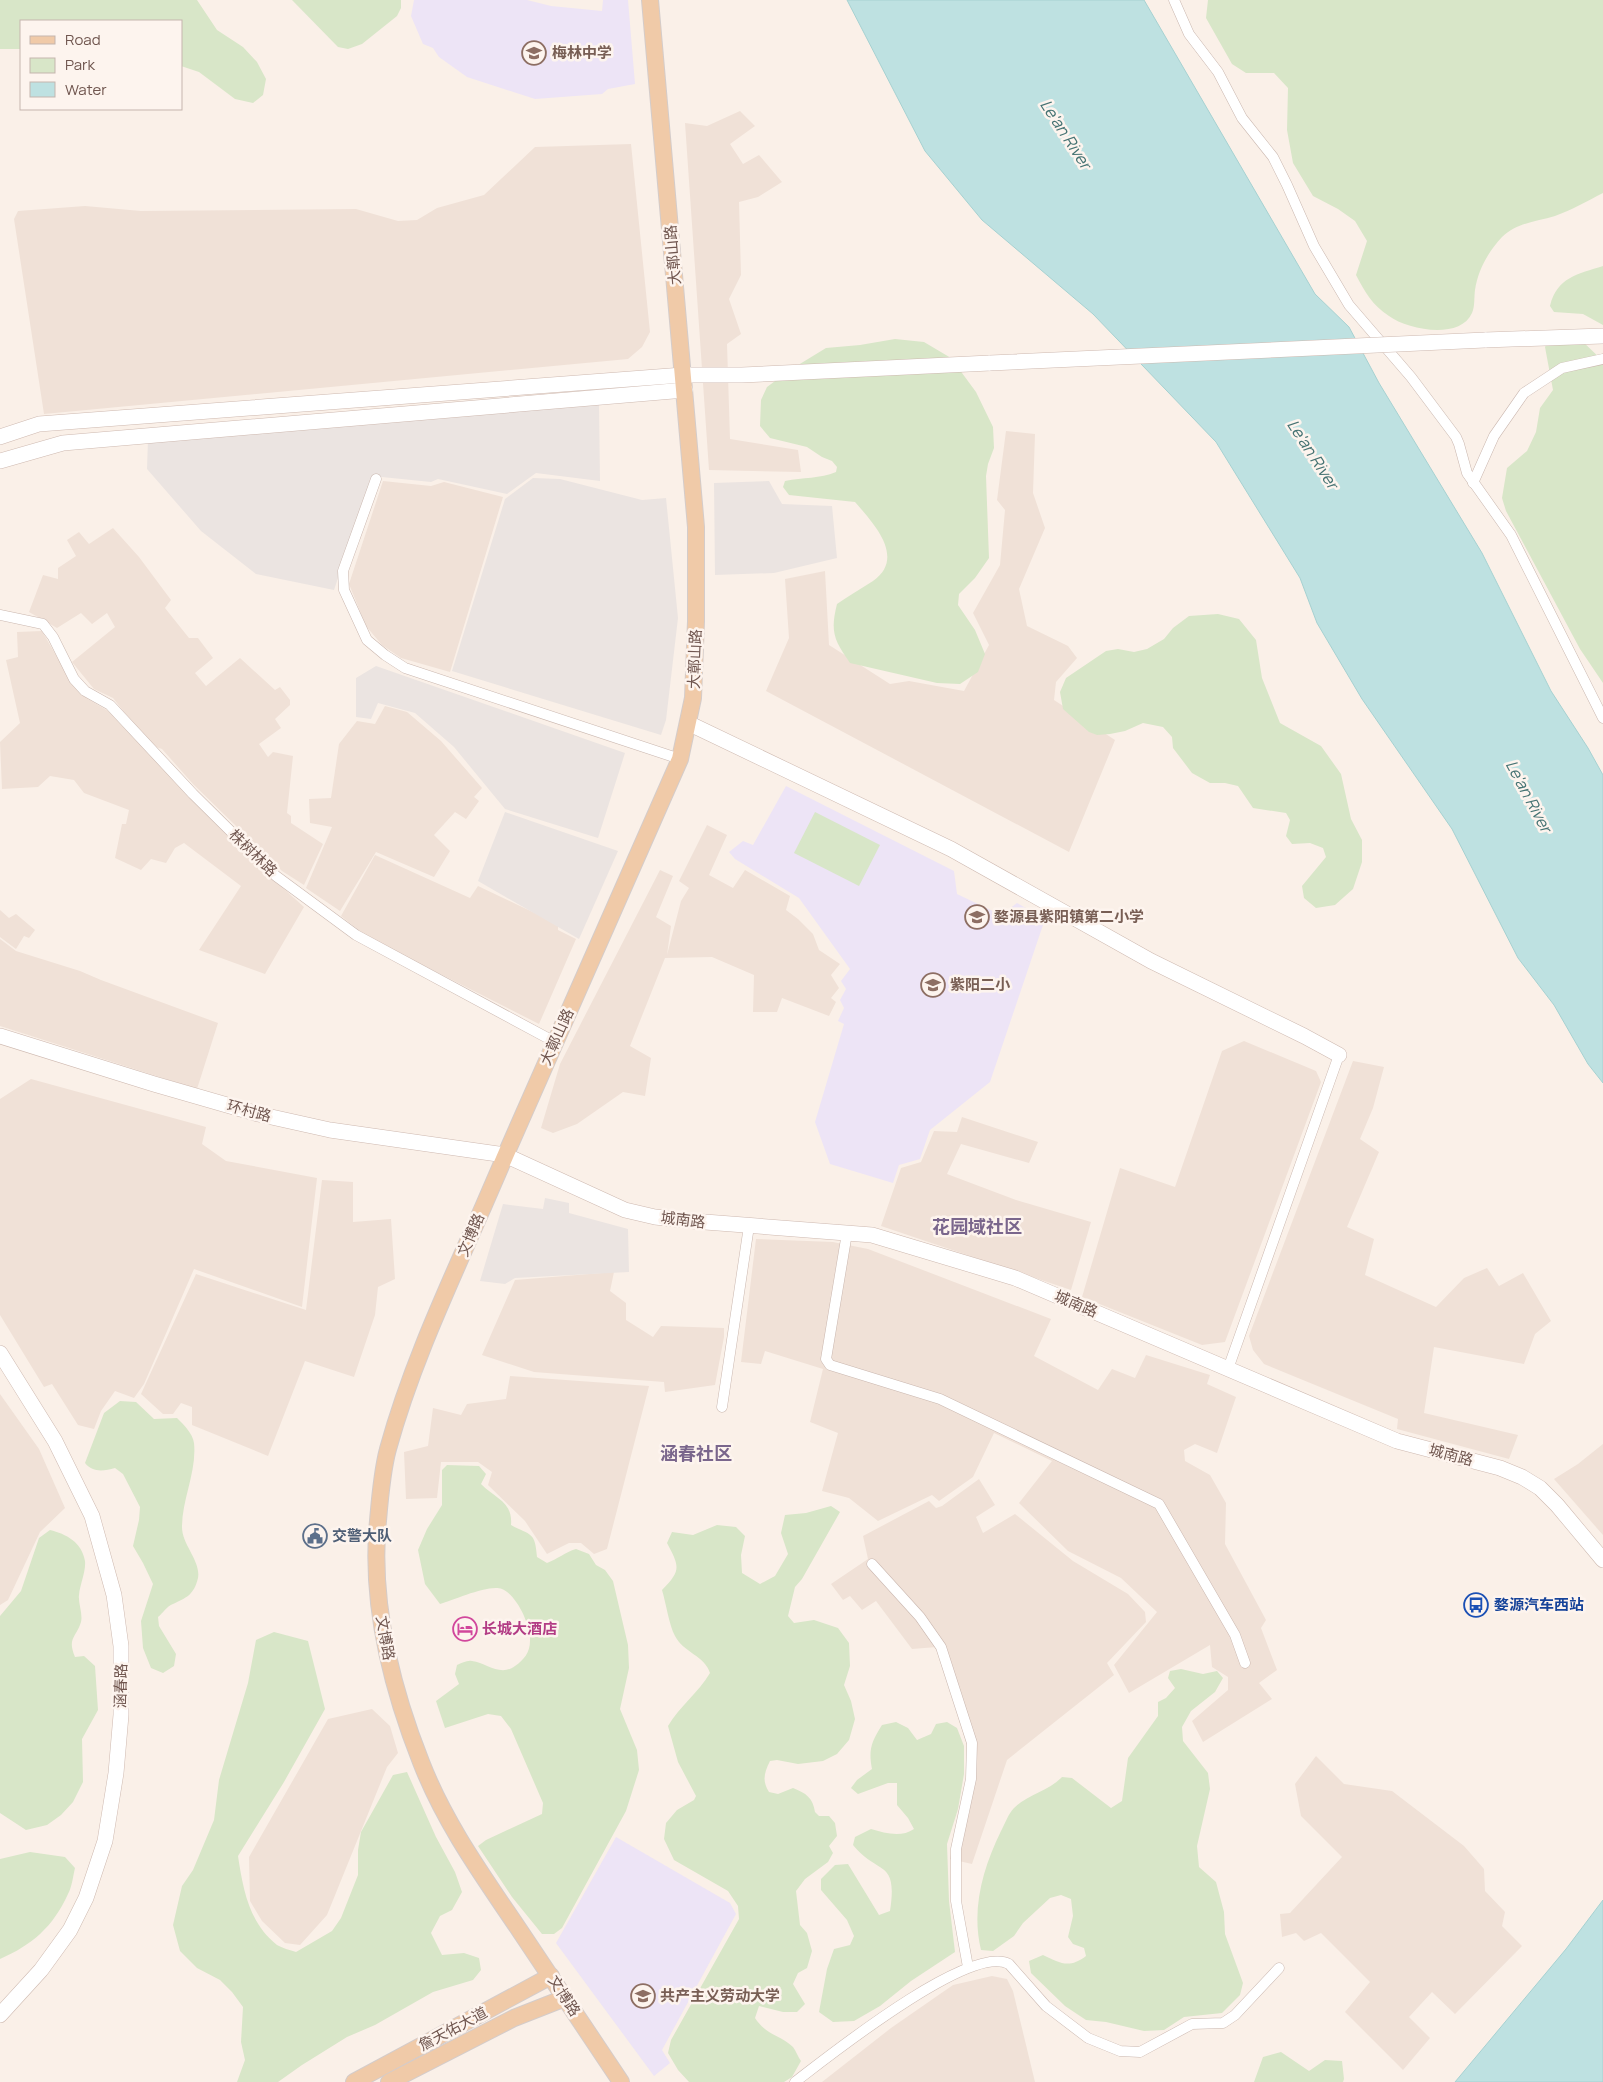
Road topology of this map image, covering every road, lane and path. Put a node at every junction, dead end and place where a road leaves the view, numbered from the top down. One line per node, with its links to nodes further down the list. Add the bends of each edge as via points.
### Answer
1 (650, 0): 5 (main road, 大鄣山路)
2 (1174, 0): 9 (street, via 1189,34 1218,72 1242,118 1273,157 1314,246 1349,305 1456,437 1464,467)
3 (1603, 336): 5 (street, bridge, via 742,375)
4 (1603, 359): 9 (street, via 1562,368 1524,393 1494,436)
5 (684, 382): 6 (street, via 39,424); 7 (street, via 64,443); 12 (main road, 大鄣山路, via 696,537 693,698)
6 (0, 437)
7 (0, 460)
8 (376, 480): 13 (street, via 343,571 344,590 367,640 405,668)
9 (1473, 483): 11 (street, via 1502,520)
10 (0, 614): 15 (street, 株树林路, via 43,624 74,680 85,691 110,705 276,876 356,935)
11 (1603, 718)
12 (688, 723): 13 (main road, 大鄣山路); 16 (street, via 951,849 1150,962)
13 (680, 759): 15 (main road, 大鄣山路)
14 (0, 1036): 17 (street, 环村路, via 258,1114 330,1130)
15 (555, 1042): 17 (main road, 大鄣山路)
16 (1339, 1055): 21 (street)
17 (505, 1155): 18 (street, 城南路, via 625,1210 655,1217); 28 (main road, 文博路, via 429,1331 387,1452 377,1523 377,1571 381,1621 390,1669 422,1764 456,1837)
18 (749, 1226): 19 (street, 城南路); 22 (street)
19 (847, 1233): 21 (street, 城南路, via 872,1235 1015,1278); 25 (street, via 826,1359 830,1365 940,1399 1160,1504 1235,1635)
20 (0, 1353): 30 (street, 涵春路, via 55,1441 92,1516 114,1595 121,1646 121,1714 105,1841 86,1898 70,1930 41,1970)
21 (1228, 1369): 23 (street, 城南路, via 1397,1441 1500,1468 1522,1477 1540,1488 1557,1505)
22 (722, 1407)
23 (1603, 1560)
24 (872, 1564): 26 (street, via 920,1617 941,1647 972,1742 972,1779 956,1849 956,1901)
25 (1245, 1663)
26 (968, 1967): 27 (street, via 1002,1961 1009,1964 1046,2006 1088,2038 1120,2051 1140,2052 1192,2024 1223,2023 1235,2015); 34 (street, via 869,2026)
27 (1279, 1968)
28 (551, 1976): 29 (main road, 文博路); 31 (main road, 詹天佑大道)
29 (565, 1998): 32 (main road, 詹天佑大道, via 514,2018); 33 (main road, 文博路)
30 (0, 2015)
31 (354, 2082)
32 (389, 2082)
33 (621, 2082)
34 (795, 2082)

